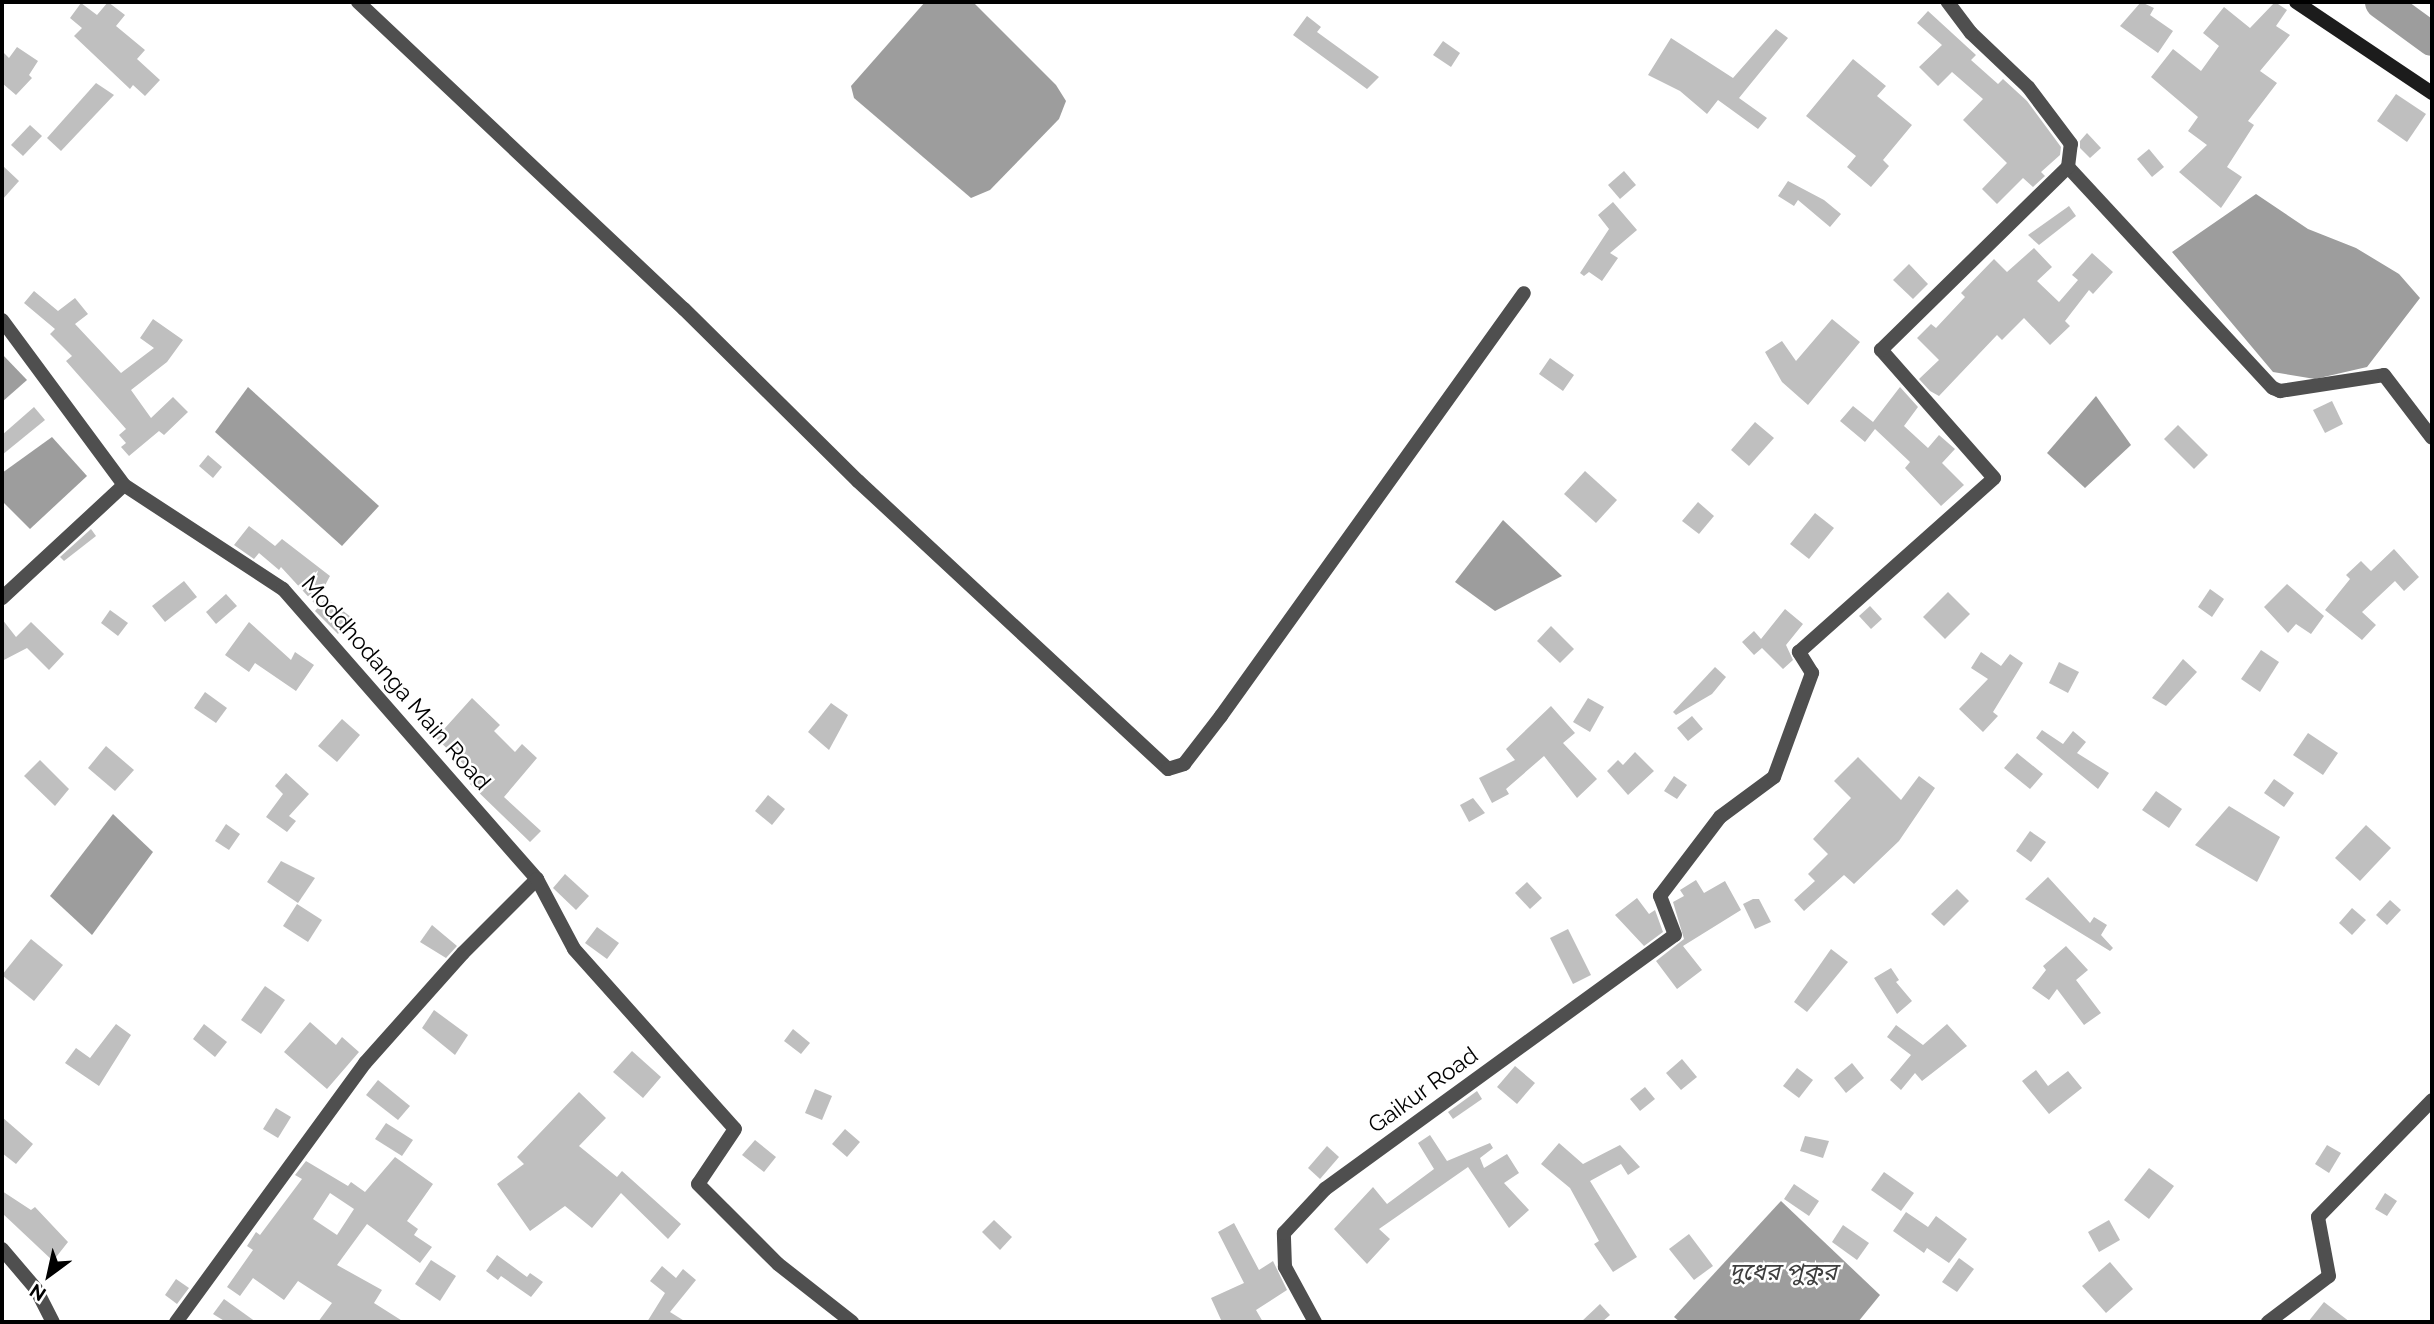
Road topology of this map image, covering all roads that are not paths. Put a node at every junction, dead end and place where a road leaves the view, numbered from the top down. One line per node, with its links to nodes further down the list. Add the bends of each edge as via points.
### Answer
1 (358, 2): 6 (street, via 664,290 858,481 1168,769 1184,764 1221,716)
2 (1948, 2): 5 (street, via 1971,33 2028,87 2071,144)
3 (2296, 2): 4 (main road)
4 (2432, 93)
5 (2068, 167): 8 (street, via 2273,388 2280,391 2384,375); 17 (street, Gaikur Road, via 1881,350 1994,478 1800,652 1812,673 1774,777 1720,817 1660,896 1675,935 1325,1189 1284,1233 1285,1267)
6 (1524, 293)
7 (2, 320): 9 (street, Moddhodanga Main Road)
8 (2432, 438)
9 (124, 485): 10 (street); 11 (street, Moddhodanga Main Road, via 283,589)
10 (2, 598)
11 (537, 879): 15 (street, via 463,953 357,1072); 16 (street, Moddhodanga Main Road, via 574,949 735,1129 698,1184 778,1264)
12 (2432, 1100): 18 (street, via 2318,1217 2329,1276)
13 (2, 1249): 14 (street, via 36,1289)
14 (53, 1322)
15 (176, 1322)
16 (852, 1322)
17 (1315, 1322)
18 (2268, 1322)

